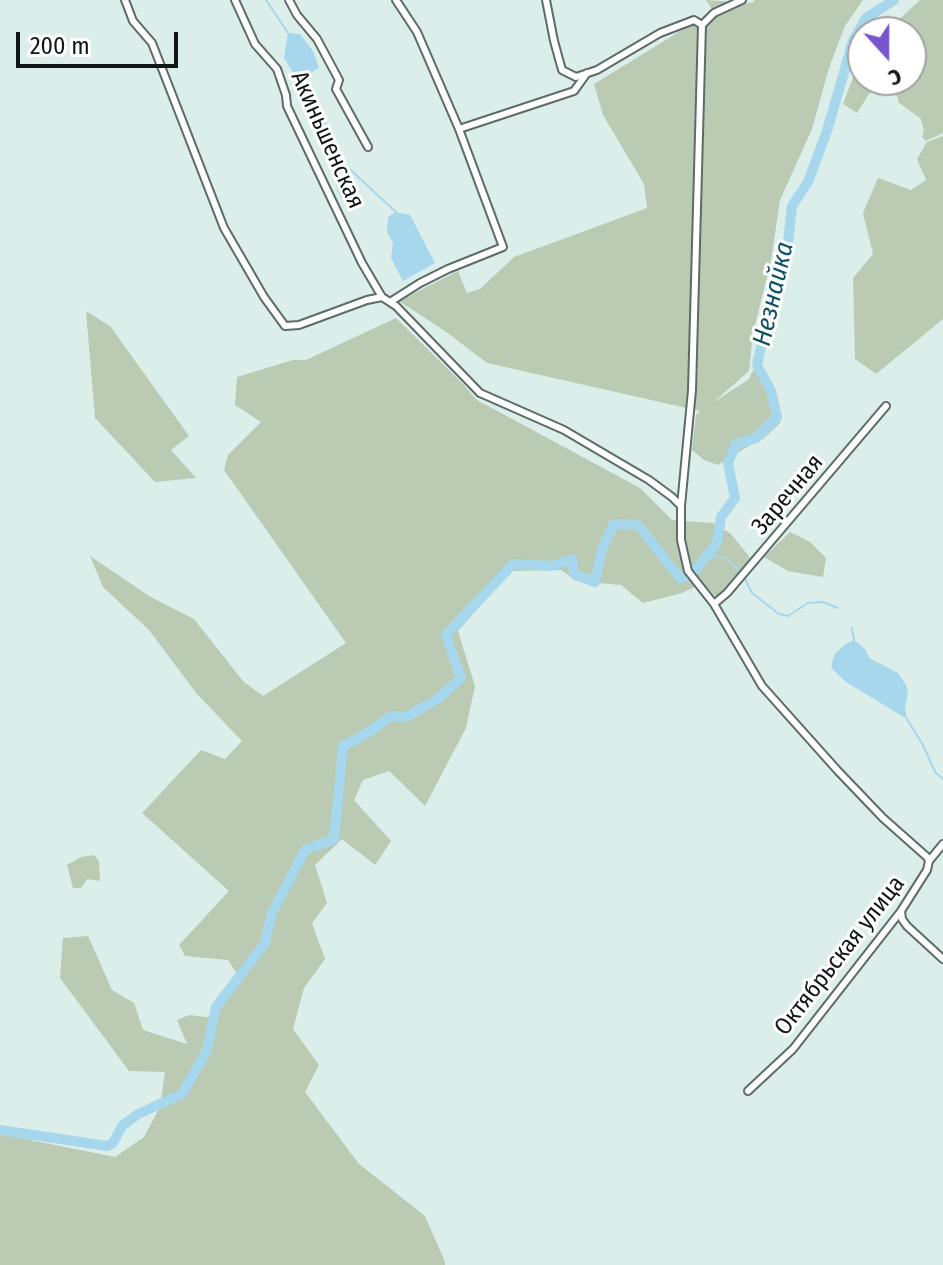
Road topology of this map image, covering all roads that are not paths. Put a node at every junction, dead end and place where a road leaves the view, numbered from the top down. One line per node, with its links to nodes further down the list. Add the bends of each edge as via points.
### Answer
1 (125, 0): 11 (street, via 133,21 152,43 224,228 285,326)
2 (235, 0): 11 (street, Акиньшенская, via 255,44 277,69 287,106)
3 (289, 0): 10 (street, via 317,39 339,80 336,89)
4 (396, 0): 9 (street, via 417,32)
5 (546, 0): 8 (street, via 562,70 576,77)
6 (742, 0): 7 (street)
7 (702, 25): 8 (street, via 694,20 660,33); 14 (street, via 692,390)
8 (587, 73): 9 (street, via 574,91)
9 (459, 129): 12 (street, via 503,247 448,269)
10 (368, 147)
11 (382, 297): 12 (street)
12 (390, 302): 14 (street, via 480,393 564,430 649,480)
13 (886, 406): 15 (street, Заречная)
14 (681, 506): 15 (street, Октябрьская улица, via 681,540 690,575)
15 (714, 604): 17 (street, Октябрьская улица, via 762,686)
16 (943, 844): 17 (street)
17 (929, 861): 18 (street, Октябрьская улица)
18 (901, 911): 19 (street, via 907,926); 20 (street, Октябрьская улица, via 793,1049)
19 (943, 959)
20 (748, 1091)

